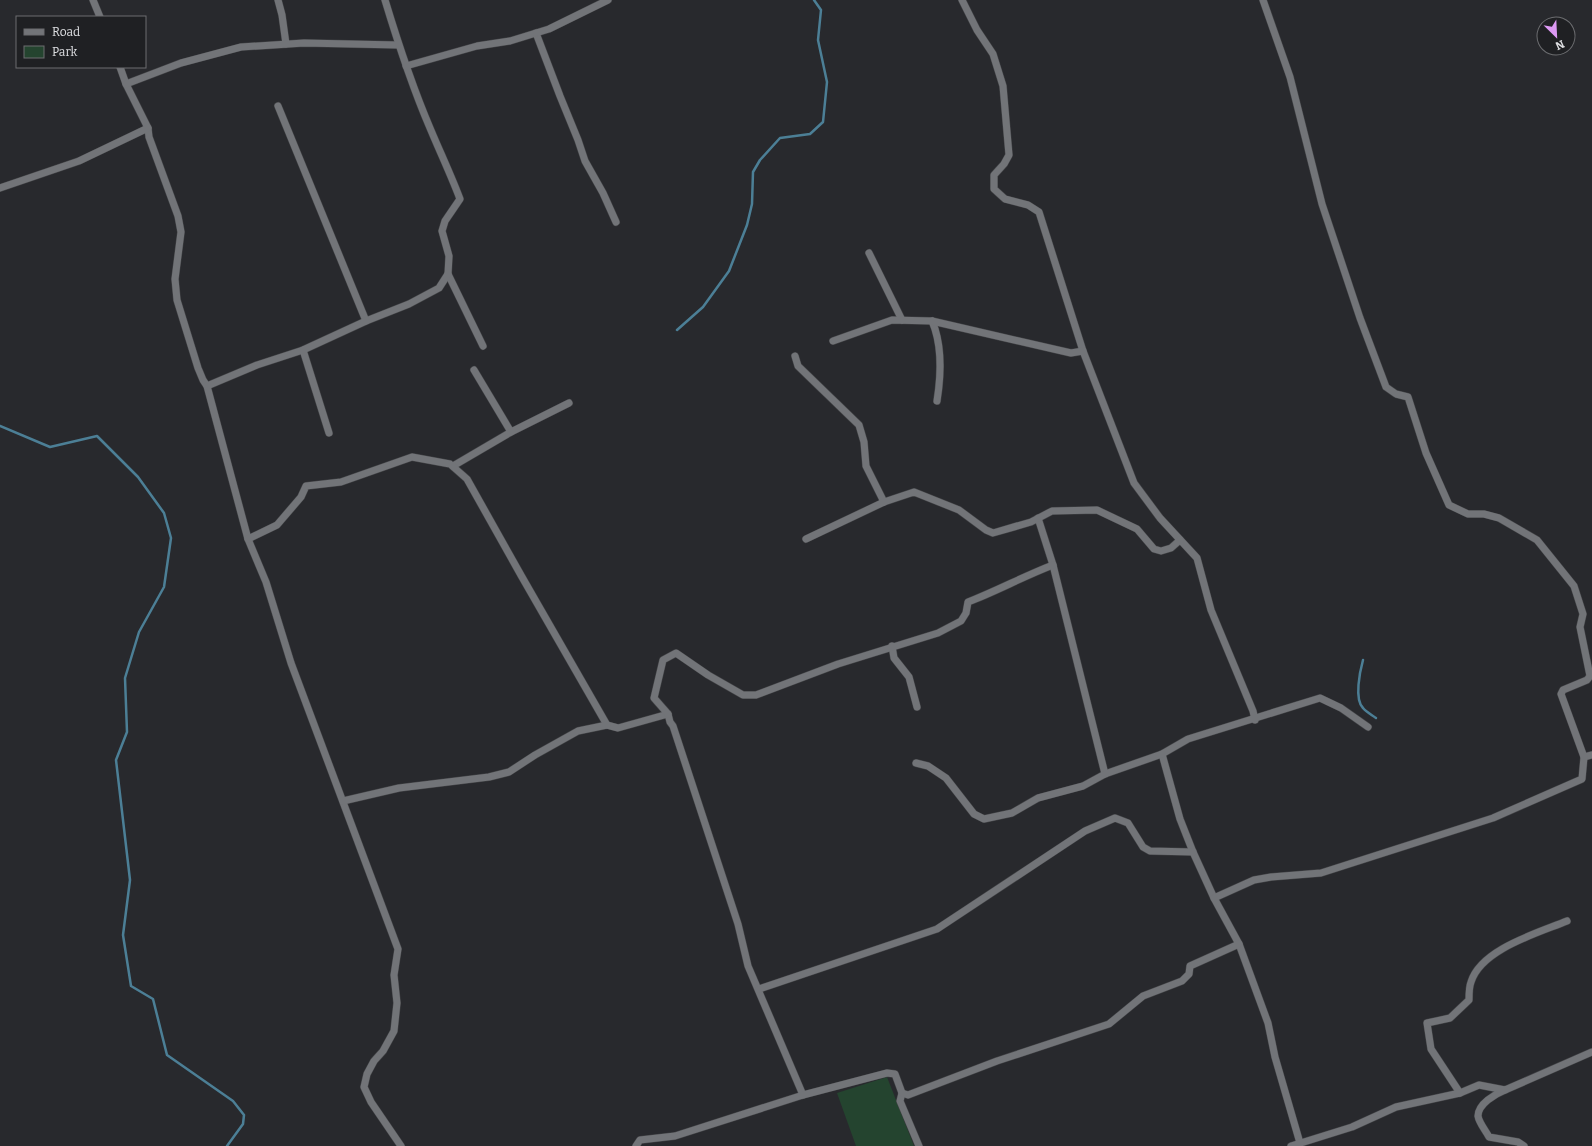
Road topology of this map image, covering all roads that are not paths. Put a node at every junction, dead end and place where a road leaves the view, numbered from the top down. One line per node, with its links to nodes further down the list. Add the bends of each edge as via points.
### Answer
1 (93, 0): 7 (street)
2 (278, 0): 9 (street)
3 (385, 0): 10 (street)
4 (606, 0): 8 (street)
5 (962, 0): 26 (street, via 993,54 1003,86 1009,155 994,175 994,188 1005,199 1028,205 1039,212)
6 (1263, 0): 49 (street, via 1290,77 1322,204 1386,387 1396,394 1408,397 1426,452 1449,505 1468,514 1484,514 1499,518 1537,540 1574,586 1584,614 1580,627 1590,676 1587,680 1563,690 1561,694)
7 (100, 16)
8 (536, 33): 11 (street); 17 (street, via 585,161 604,193)
9 (286, 44): 10 (street); 13 (street, via 241,47 181,63)
10 (398, 45): 11 (street)
11 (406, 66): 19 (street, via 460,199 442,230 449,256)
12 (120, 68): 13 (street)
13 (126, 84): 15 (street)
14 (278, 106): 21 (street)
15 (148, 128): 16 (street, via 79,161); 29 (street, via 178,216 181,232 175,279 178,300 198,368)
16 (0, 188)
17 (616, 222)
18 (869, 252): 20 (street)
19 (448, 274): 21 (street, via 440,288); 24 (street)
20 (902, 320): 22 (street); 23 (street, via 892,320)
21 (366, 321): 25 (street)
22 (932, 321): 26 (street, via 1071,353); 30 (street, via 936,331 940,379)
23 (833, 341)
24 (483, 346)
25 (303, 350): 29 (street, via 257,365); 33 (street)
26 (1083, 351): 39 (street, via 1134,483)
27 (795, 356): 35 (street, via 798,366 859,425 864,442 866,466)
28 (474, 370): 32 (street)
29 (207, 386): 37 (street)
30 (937, 401)
31 (569, 403): 32 (street)
32 (510, 432): 34 (street)
33 (329, 433)
34 (453, 466): 37 (street, via 412,457 340,482 306,486 277,525); 45 (street, via 467,479)
35 (884, 502): 36 (street, via 914,492 959,510 993,533); 38 (street)
36 (1038, 518): 39 (street, via 1052,511 1097,510 1137,529 1154,549 1161,551 1171,548); 40 (street)
37 (248, 539): 52 (street, via 266,582 291,663)
38 (806, 540)
39 (1180, 540): 44 (street, via 1197,558 1211,610)
40 (1053, 565): 41 (street, via 968,602 961,621 938,633); 51 (street)
41 (892, 646): 42 (street, via 894,658 909,677); 43 (street, via 811,673 756,695 743,695 676,653 663,660 654,698)
42 (917, 707)
43 (668, 714): 45 (street, via 618,728); 57 (street, via 738,924 748,966)
44 (1255, 720): 46 (street, via 1320,698 1341,708); 47 (street, via 1188,739)
45 (607, 725): 52 (street, via 578,731 509,772 489,777 399,788)
46 (1368, 727)
47 (1162, 754): 51 (street); 53 (street, via 1180,819)
48 (1592, 755): 49 (street)
49 (1584, 757): 54 (street, via 1582,779 1493,818 1321,873 1254,880)
50 (916, 764): 51 (street, via 928,766 946,778 974,814 984,819 1012,813 1038,798 1083,786)
51 (1105, 774)
52 (344, 801): 65 (street, via 398,949 394,975 397,1003 394,1031 383,1051 374,1060 364,1087 370,1102)
53 (1193, 852): 54 (street); 57 (street, via 1150,852 1143,847 1128,823 1115,818 1085,831 937,929)
54 (1214, 898): 56 (street)
55 (1567, 921): 61 (street, via 1504,947 1481,965 1471,982 1469,1000 1450,1018 1427,1023 1431,1049)
56 (1239, 944): 60 (street, via 1190,966 1189,974 1182,981 1143,996 1109,1024 997,1061 908,1095); 64 (street, via 1268,1023 1275,1058)
57 (759, 989): 62 (street)
58 (1592, 1052): 59 (street)
59 (1505, 1090): 61 (street, via 1479,1085); 70 (street, via 1492,1096 1480,1110 1478,1118 1489,1137 1518,1142)
60 (902, 1093): 62 (street, via 895,1074 887,1073); 67 (street, via 900,1101)
61 (1460, 1093): 63 (street, via 1396,1107 1352,1127)
62 (803, 1095): 66 (street, via 675,1136 640,1140)
63 (1314, 1139): 64 (street); 69 (street)
64 (1300, 1143): 68 (street)
65 (401, 1146)
66 (636, 1146)
67 (919, 1146)
68 (1291, 1146)
69 (1319, 1146)
70 (1524, 1146)

